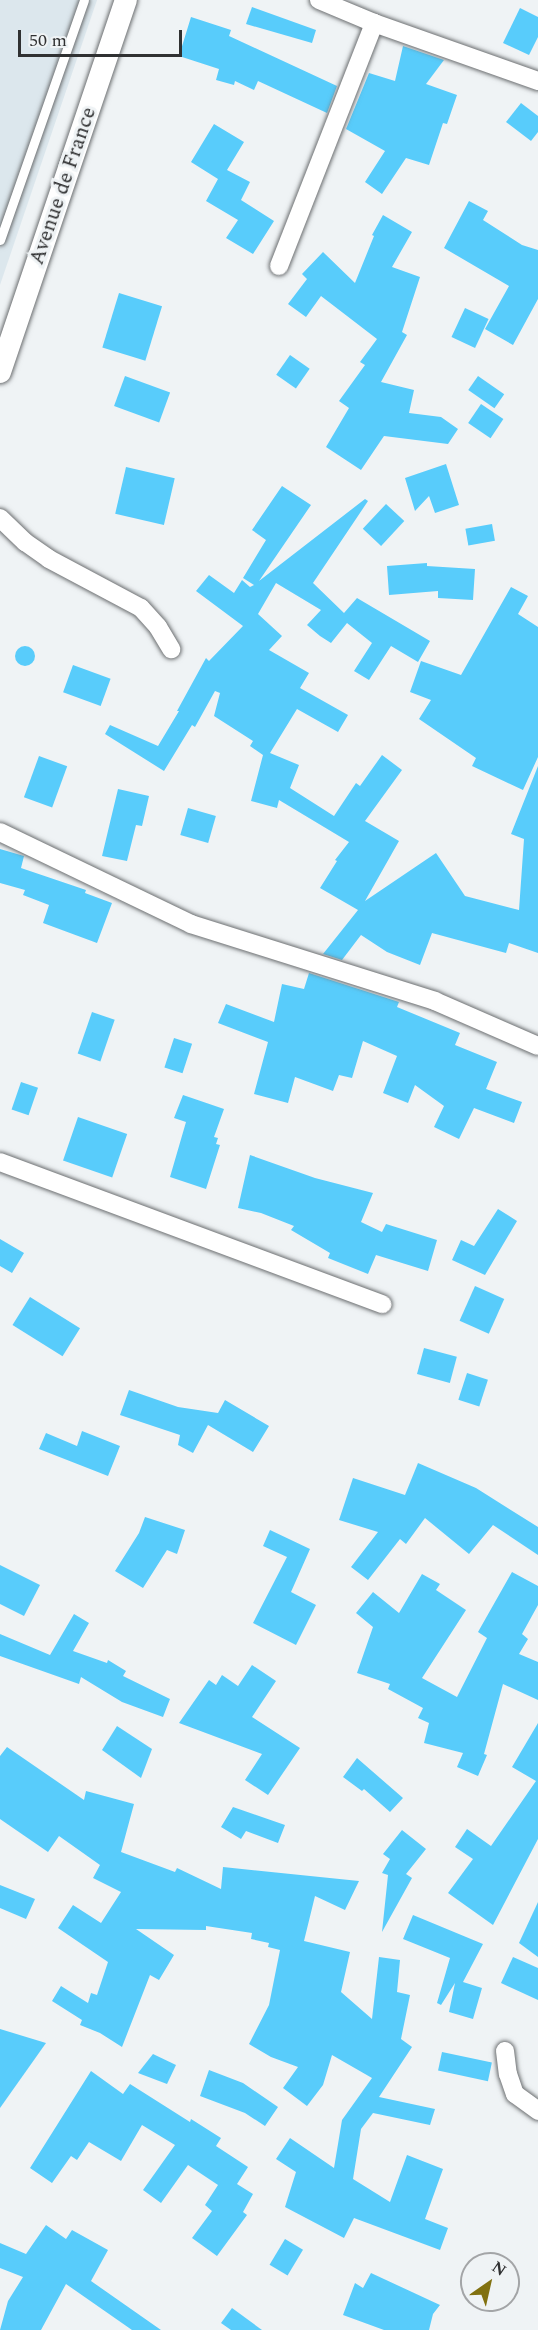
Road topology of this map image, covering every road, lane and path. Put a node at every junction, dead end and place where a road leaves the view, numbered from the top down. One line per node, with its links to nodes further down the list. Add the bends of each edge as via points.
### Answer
1 (84, 0): 6 (lane)
2 (126, 0): 8 (street, Avenue de France)
3 (319, 0): 4 (street)
4 (374, 23): 5 (street); 7 (street)
5 (538, 81)
6 (0, 240)
7 (279, 266)
8 (0, 372)
9 (0, 518): 10 (street, via 49,559 141,608)
10 (171, 649)
11 (0, 832): 12 (street, via 191,924 435,1000)
12 (538, 1046)
13 (0, 1162): 14 (street)
14 (382, 1304)
15 (505, 2051): 16 (street, via 515,2094)
16 (538, 2110)

